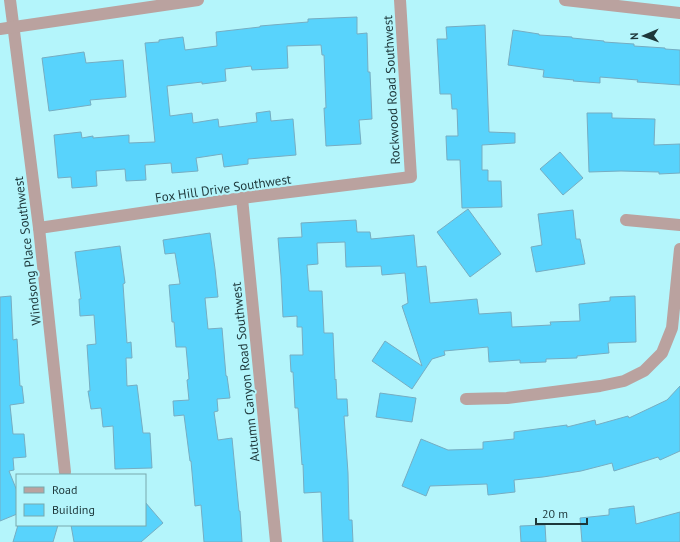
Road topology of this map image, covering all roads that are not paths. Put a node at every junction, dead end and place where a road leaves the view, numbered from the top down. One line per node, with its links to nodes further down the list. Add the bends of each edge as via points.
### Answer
1 (10, 0): 6 (street, Windsong Place Southwest)
2 (198, 0): 6 (street)
3 (400, 0): 8 (street, Rockwood Road Southwest)
4 (565, 0): 5 (street)
5 (680, 13)
6 (12, 27): 7 (street); 12 (street, Windsong Place Southwest)
7 (0, 29)
8 (411, 177): 9 (street, Fox Hill Drive Southwest)
9 (242, 198): 12 (street, Fox Hill Drive Southwest); 16 (street, Autumn Canyon Road Southwest)
10 (626, 220): 11 (street)
11 (680, 225)
12 (39, 228): 15 (street, Windsong Place Southwest)
13 (680, 249): 14 (street, via 672,328 662,353 644,371 624,381 600,386 507,398)
14 (466, 399)
15 (65, 472)
16 (276, 542)

